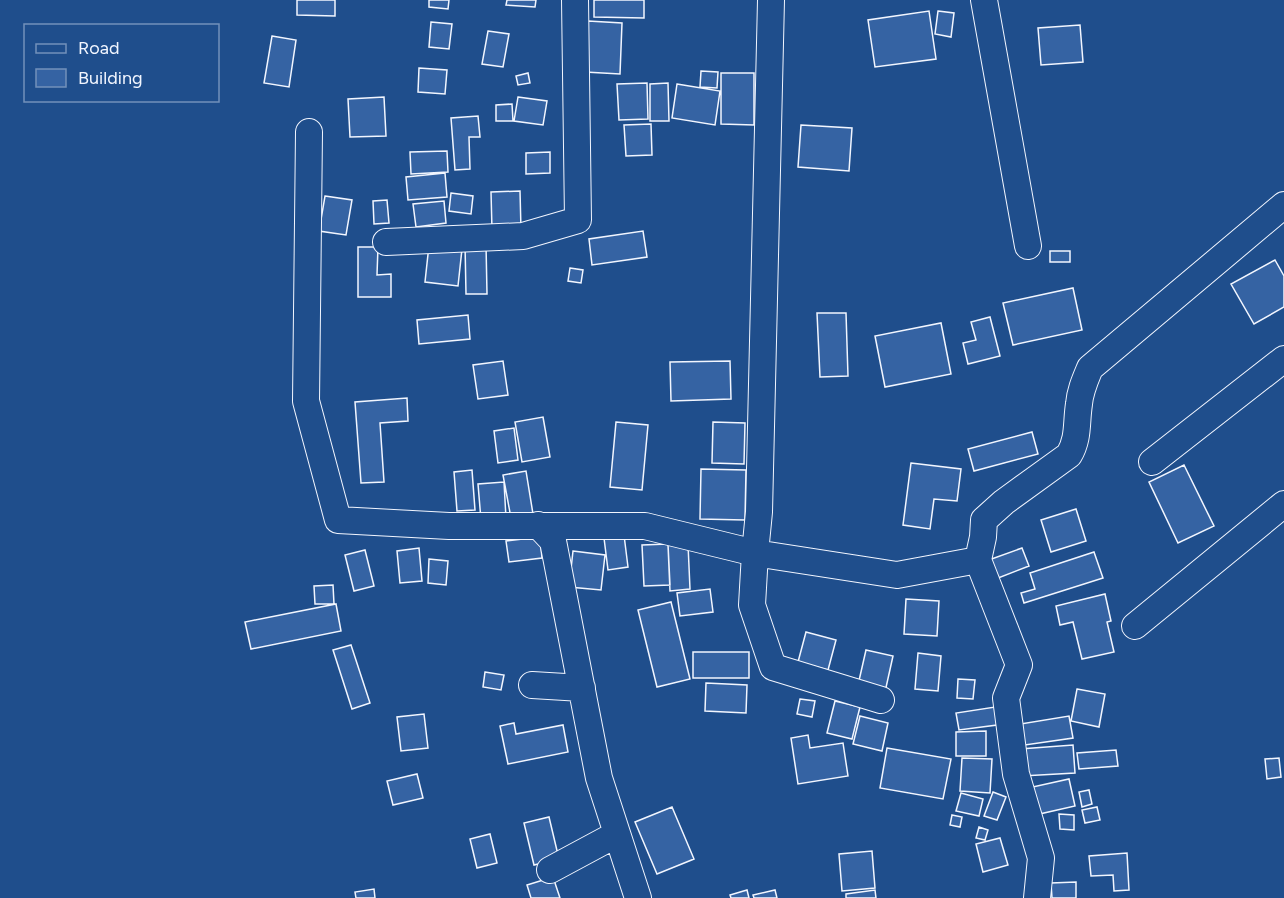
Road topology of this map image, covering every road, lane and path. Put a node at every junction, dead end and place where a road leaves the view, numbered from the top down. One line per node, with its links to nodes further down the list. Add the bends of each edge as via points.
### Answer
1 (575, 0): 6 (street, via 578,220 523,236)
2 (771, 0): 12 (street)
3 (984, 0): 7 (street)
4 (309, 132): 11 (street, via 306,401 338,520 449,526)
5 (1284, 205): 13 (street, via 1090,368 1078,405 1073,449 984,520)
6 (386, 242)
7 (1029, 246)
8 (1284, 359): 9 (street)
9 (1152, 462)
10 (1284, 504): 14 (street)
11 (538, 525): 12 (street, via 645,526); 16 (street, via 554,541)
12 (755, 553): 13 (street, via 897,575); 17 (street, via 752,605 773,668)
13 (978, 560): 21 (street, via 1019,665 1006,698 1016,774 1041,858)
14 (1135, 626)
15 (532, 685): 16 (street)
16 (582, 688): 18 (street, via 599,778)
17 (881, 700)
18 (617, 834): 19 (street); 20 (street)
19 (550, 870)
20 (638, 898)
21 (1037, 898)

